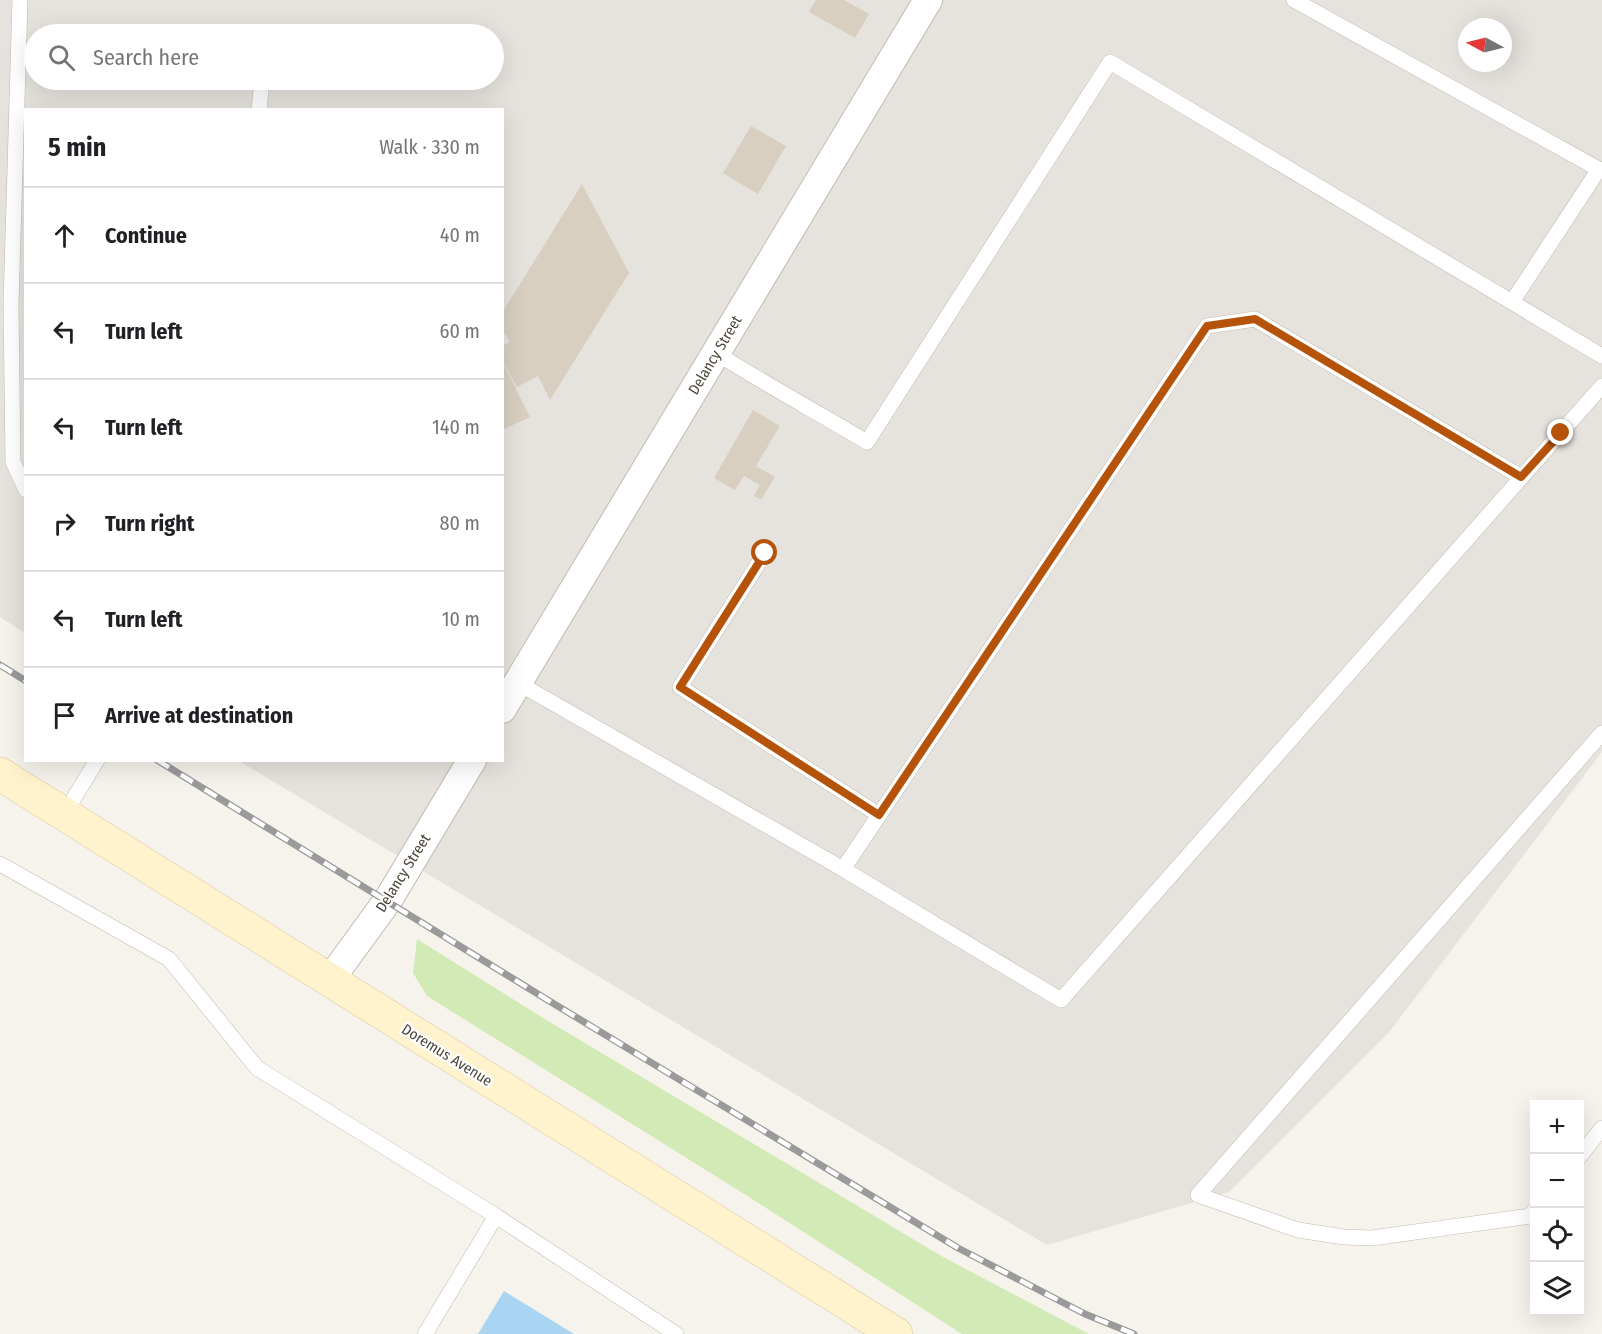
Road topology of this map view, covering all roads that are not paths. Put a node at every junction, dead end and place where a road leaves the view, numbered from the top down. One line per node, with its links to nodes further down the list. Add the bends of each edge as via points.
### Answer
1 (20, 0): 12 (lane, via 10,304 13,462)
2 (928, 0): 8 (street, Delancy Street)
3 (1294, 0): 6 (lane)
4 (261, 90): 5 (lane)
5 (259, 108)
6 (1601, 170): 7 (lane)
7 (1512, 302): 8 (lane, via 1110,62 867,442); 9 (lane)
8 (716, 353): 14 (street, Delancy Street)
9 (1602, 356)
10 (1602, 386): 11 (lane)
11 (1521, 477): 21 (lane, via 1255,319 1207,326); 23 (lane, via 1061,1000)
12 (24, 486)
13 (765, 553): 21 (lane, via 680,687)
14 (518, 683): 15 (street, Delancy Street); 23 (lane)
15 (504, 706)
16 (1602, 733): 28 (lane, via 1198,1195 1298,1230 1344,1237 1372,1238)
17 (96, 762): 20 (lane)
18 (471, 762): 24 (street, Delancy Street, via 388,900)
19 (0, 774): 20 (main road, Doremus Avenue)
20 (65, 813): 24 (main road, Doremus Avenue)
21 (879, 815): 23 (lane)
22 (0, 864): 27 (lane, via 170,960 257,1068)
23 (843, 869)
24 (329, 981): 31 (main road, Doremus Avenue)
25 (1602, 1128): 26 (lane)
26 (1582, 1154)
27 (496, 1216): 29 (lane); 30 (lane)
28 (1530, 1216)
29 (425, 1334)
30 (676, 1334)
31 (896, 1334)

